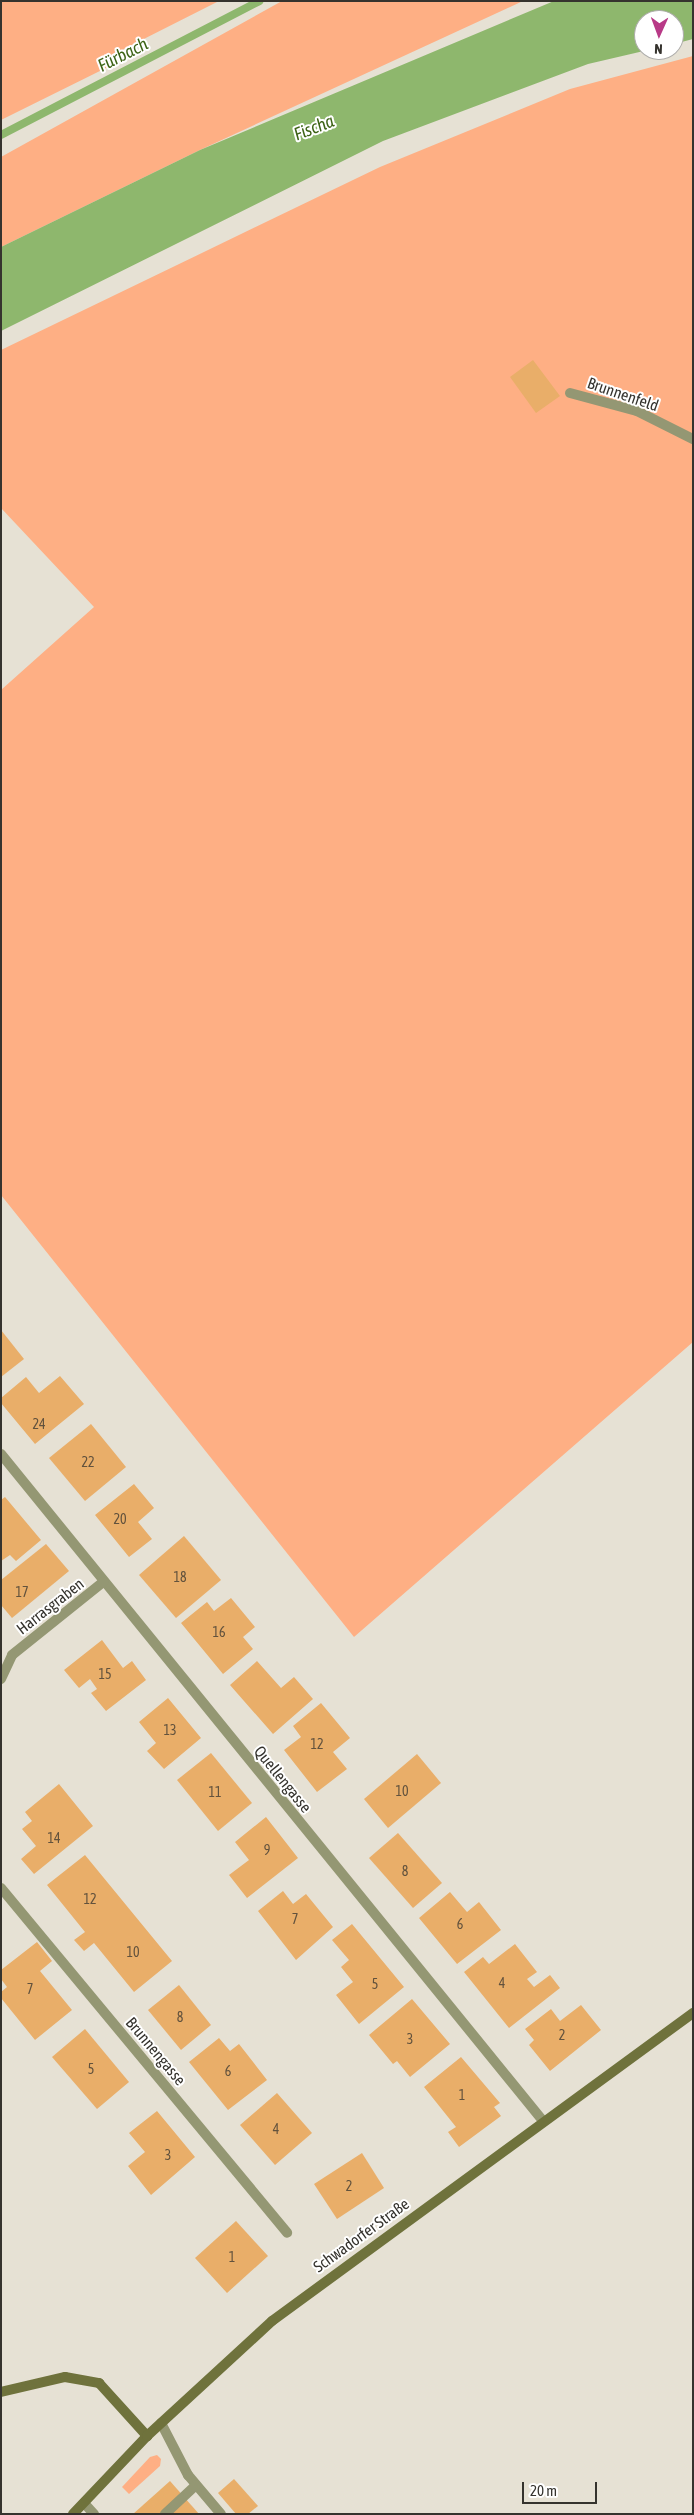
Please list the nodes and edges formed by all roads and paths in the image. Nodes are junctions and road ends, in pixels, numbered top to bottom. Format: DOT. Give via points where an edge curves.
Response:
graph roads {
  1 [pos="570,393"];
  2 [pos="693,439"];
  3 [pos="1,1454"];
  4 [pos="103,1582"];
  5 [pos="1,1679"];
  6 [pos="1,1888"];
  7 [pos="693,2012"];
  8 [pos="543,2121"];
  9 [pos="287,2233"];
  10 [pos="1,2392"];
  11 [pos="161,2423"];
  12 [pos="147,2436"];
  13 [pos="196,2485"];
  14 [pos="84,2503"];
  15 [pos="73,2514"];
  16 [pos="94,2514"];
  17 [pos="165,2514"];
  18 [pos="221,2514"];
  1 -- 2 [label="street, Brunnenfeld" via="637,411"];
  3 -- 4 [label="street, Quellengasse"];
  4 -- 5 [label="street, Harrasgraben" via="12,1655"];
  4 -- 8 [label="street, Quellengasse"];
  6 -- 9 [label="street, Brunnengasse"];
  7 -- 8 [label="main road, Schwadorfer Straße"];
  8 -- 11 [label="main road, Schwadorfer Straße" via="320,2283"];
  10 -- 12 [label="main road" via="65,2377 99,2383"];
  11 -- 12 [label="main road, Schwadorfer Straße"];
  11 -- 13 [label="street"];
  12 -- 14 [label="main road, Schwadorfer Straße"];
  13 -- 17 [label="street"];
  13 -- 18 [label="street"];
  14 -- 15 [label="main road, Schwadorfer Straße"];
  14 -- 16 [label="street"];
}
